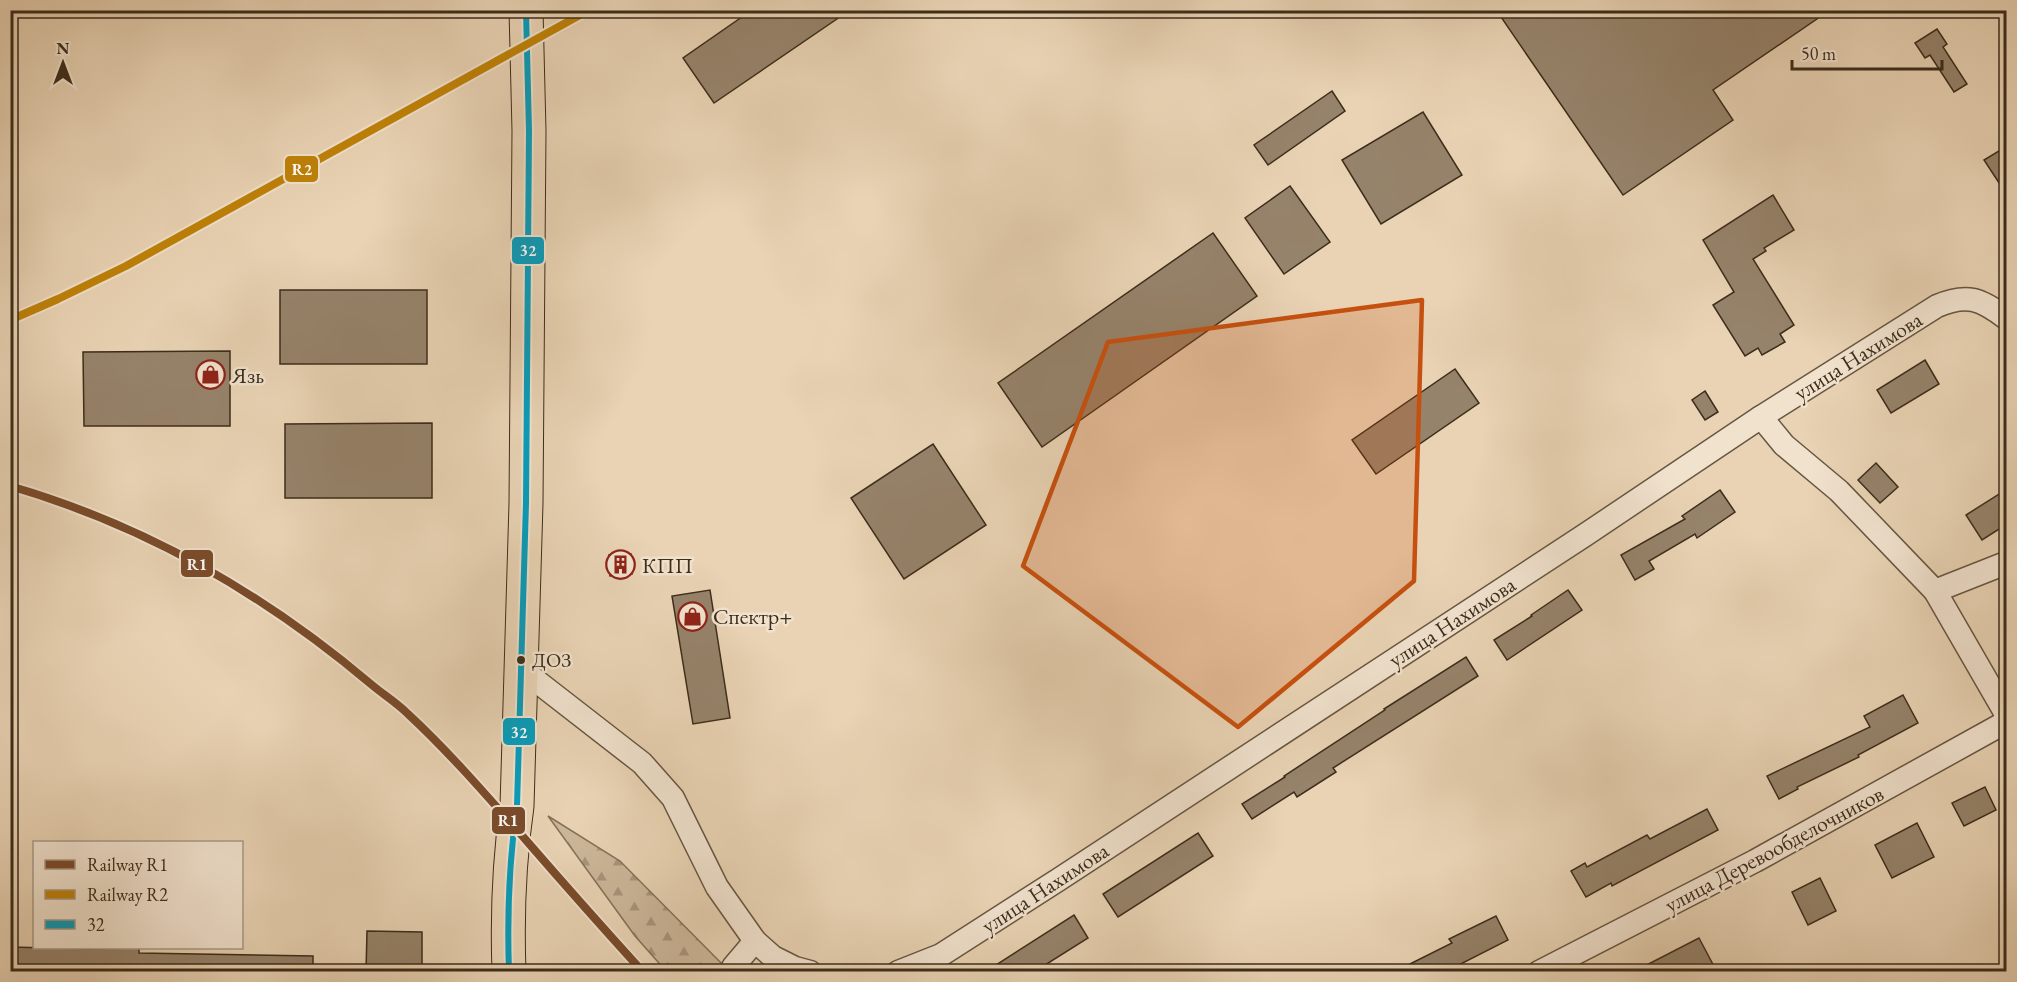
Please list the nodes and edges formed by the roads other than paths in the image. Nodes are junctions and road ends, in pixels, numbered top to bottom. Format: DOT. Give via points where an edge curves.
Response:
graph roads {
  1 [pos="526,10"];
  2 [pos="2007,318"];
  3 [pos="1761,417"];
  4 [pos="2007,563"];
  5 [pos="1935,591"];
  6 [pos="521,669"];
  7 [pos="2007,714"];
  8 [pos="2007,722"];
  9 [pos="755,941"];
  10 [pos="509,972"];
  11 [pos="737,972"];
  12 [pos="810,972"];
  13 [pos="898,972"];
  14 [pos="1539,972"];
  1 -- 6 [label="main road" via="529,131"];
  2 -- 3 [label="street, улица Нахимова" via="1980,300 1951,300"];
  3 -- 5 [label="street" via="1784,446 1839,491"];
  3 -- 13 [label="street, улица Нахимова" via="941,955"];
  4 -- 5 [label="street"];
  5 -- 7 [label="street"];
  6 -- 9 [label="street" via="642,763 673,798 717,887"];
  6 -- 10 [label="main road" via="517,806 507,922"];
  8 -- 14 [label="street, улица Деревообделочников" via="1755,861"];
  9 -- 11 [label="street" via="733,967"];
  9 -- 12 [label="street" via="773,957"];
}
